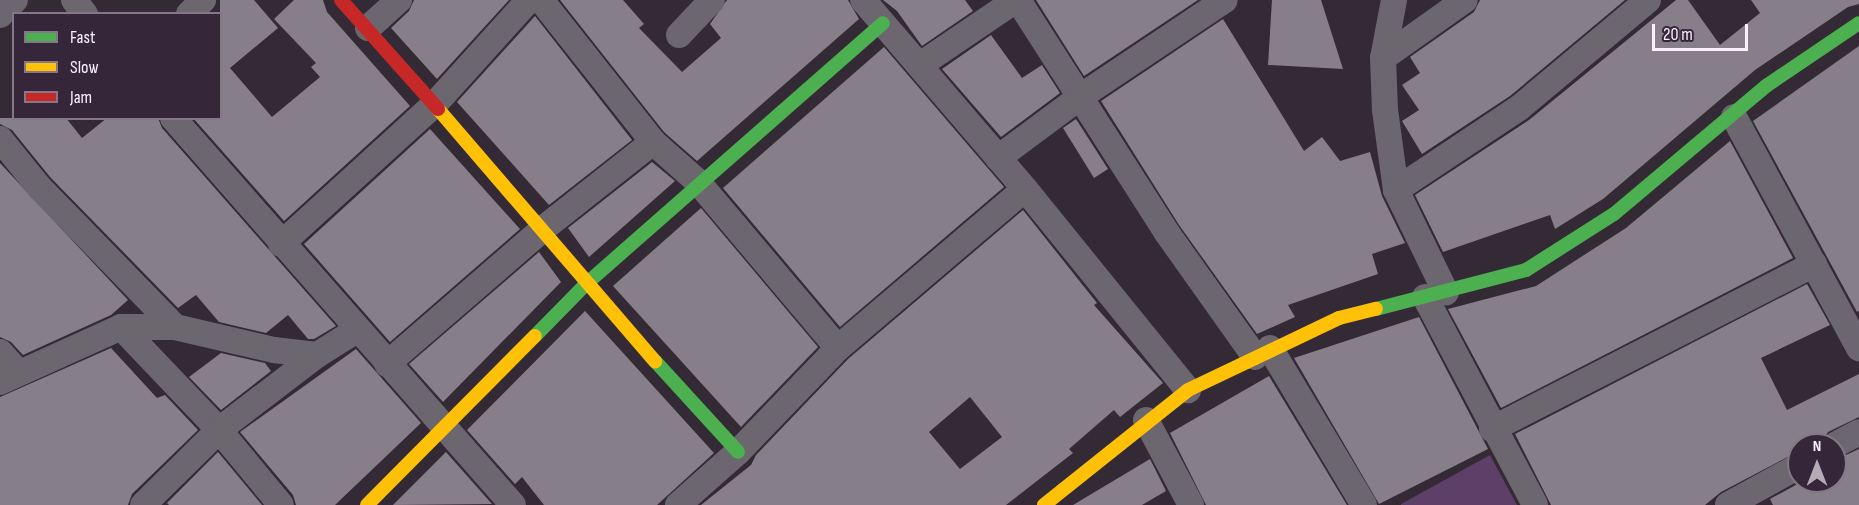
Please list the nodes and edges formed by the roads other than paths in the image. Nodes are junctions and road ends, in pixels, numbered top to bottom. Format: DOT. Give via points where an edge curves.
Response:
graph roads {
  1 [pos="15,0"];
  2 [pos="74,0"];
  3 [pos="203,0"];
  4 [pos="341,0"];
  5 [pos="399,0"];
  6 [pos="530,0"];
  7 [pos="542,0"];
  8 [pos="712,0"];
  9 [pos="863,0"];
  10 [pos="1017,0"];
  11 [pos="1225,0"];
  12 [pos="1394,0"];
  13 [pos="1465,0"];
  14 [pos="1648,0"];
  15 [pos="83,12"];
  16 [pos="191,12"];
  17 [pos="0,15"];
  18 [pos="883,23"];
  19 [pos="1859,23"];
  20 [pos="368,28"];
  21 [pos="678,35"];
  22 [pos="1383,58"];
  23 [pos="920,65"];
  24 [pos="1080,97"];
  25 [pos="434,105"];
  26 [pos="1734,117"];
  27 [pos="175,120"];
  28 [pos="0,139"];
  29 [pos="653,142"];
  30 [pos="998,158"];
  31 [pos="698,182"];
  32 [pos="1025,189"];
  33 [pos="1396,190"];
  34 [pos="544,228"];
  35 [pos="281,244"];
  36 [pos="1814,264"];
  37 [pos="586,284"];
  38 [pos="1436,295"];
  39 [pos="121,327"];
  40 [pos="175,327"];
  41 [pos="357,330"];
  42 [pos="838,348"];
  43 [pos="1859,348"];
  44 [pos="0,352"];
  45 [pos="1263,353"];
  46 [pos="317,355"];
  47 [pos="387,364"];
  48 [pos="9,378"];
  49 [pos="1188,390"];
  50 [pos="1146,420"];
  51 [pos="446,427"];
  52 [pos="1492,429"];
  53 [pos="219,430"];
  54 [pos="738,452"];
  55 [pos="1787,476"];
  56 [pos="1763,497"];
  57 [pos="143,505"];
  58 [pos="281,505"];
  59 [pos="367,505"];
  60 [pos="513,505"];
  61 [pos="678,505"];
  62 [pos="1044,505"];
  63 [pos="1191,505"];
  64 [pos="1364,505"];
  65 [pos="1535,505"];
  66 [pos="1728,505"];
  1 -- 17 [label="street"];
  2 -- 15 [label="street"];
  3 -- 16 [label="street"];
  4 -- 20 [label="street"];
  5 -- 20 [label="street"];
  6 -- 25 [label="street"];
  7 -- 29 [label="street"];
  8 -- 21 [label="street"];
  9 -- 18 [label="street"];
  10 -- 23 [label="street"];
  10 -- 24 [label="street"];
  11 -- 24 [label="street"];
  12 -- 22 [label="street"];
  13 -- 22 [label="street"];
  14 -- 33 [label="street" via="1519,108"];
  18 -- 23 [label="street"];
  18 -- 31 [label="street"];
  19 -- 26 [label="street" via="1766,86"];
  20 -- 25 [label="street"];
  22 -- 33 [label="street" via="1385,110"];
  23 -- 30 [label="street"];
  24 -- 30 [label="street"];
  24 -- 45 [label="street" via="1167,233"];
  25 -- 34 [label="street"];
  25 -- 35 [label="street"];
  26 -- 36 [label="street"];
  26 -- 38 [label="street" via="1614,214 1526,270"];
  27 -- 35 [label="street"];
  28 -- 40 [label="street" via="39,187"];
  29 -- 31 [label="street"];
  29 -- 34 [label="street"];
  30 -- 32 [label="street"];
  31 -- 37 [label="street"];
  31 -- 42 [label="street"];
  32 -- 42 [label="street"];
  32 -- 49 [label="street"];
  33 -- 38 [label="street"];
  34 -- 37 [label="street"];
  34 -- 47 [label="street"];
  35 -- 41 [label="street"];
  36 -- 43 [label="street"];
  36 -- 52 [label="street"];
  37 -- 51 [label="street"];
  37 -- 54 [label="street"];
  38 -- 45 [label="street" via="1339,318"];
  38 -- 52 [label="street"];
  39 -- 40 [label="street"];
  39 -- 48 [label="street"];
  39 -- 53 [label="street"];
  40 -- 46 [label="street" via="274,350"];
  41 -- 46 [label="street"];
  41 -- 47 [label="street"];
  42 -- 54 [label="street"];
  44 -- 48 [label="street"];
  45 -- 49 [label="street"];
  45 -- 64 [label="street"];
  46 -- 53 [label="street"];
  47 -- 51 [label="street"];
  49 -- 50 [label="street"];
  50 -- 62 [label="street"];
  50 -- 63 [label="street"];
  51 -- 59 [label="street"];
  51 -- 60 [label="street"];
  52 -- 65 [label="street"];
  53 -- 57 [label="street"];
  53 -- 58 [label="street"];
  54 -- 61 [label="street"];
  55 -- 56 [label="street"];
  56 -- 66 [label="street"];
}
